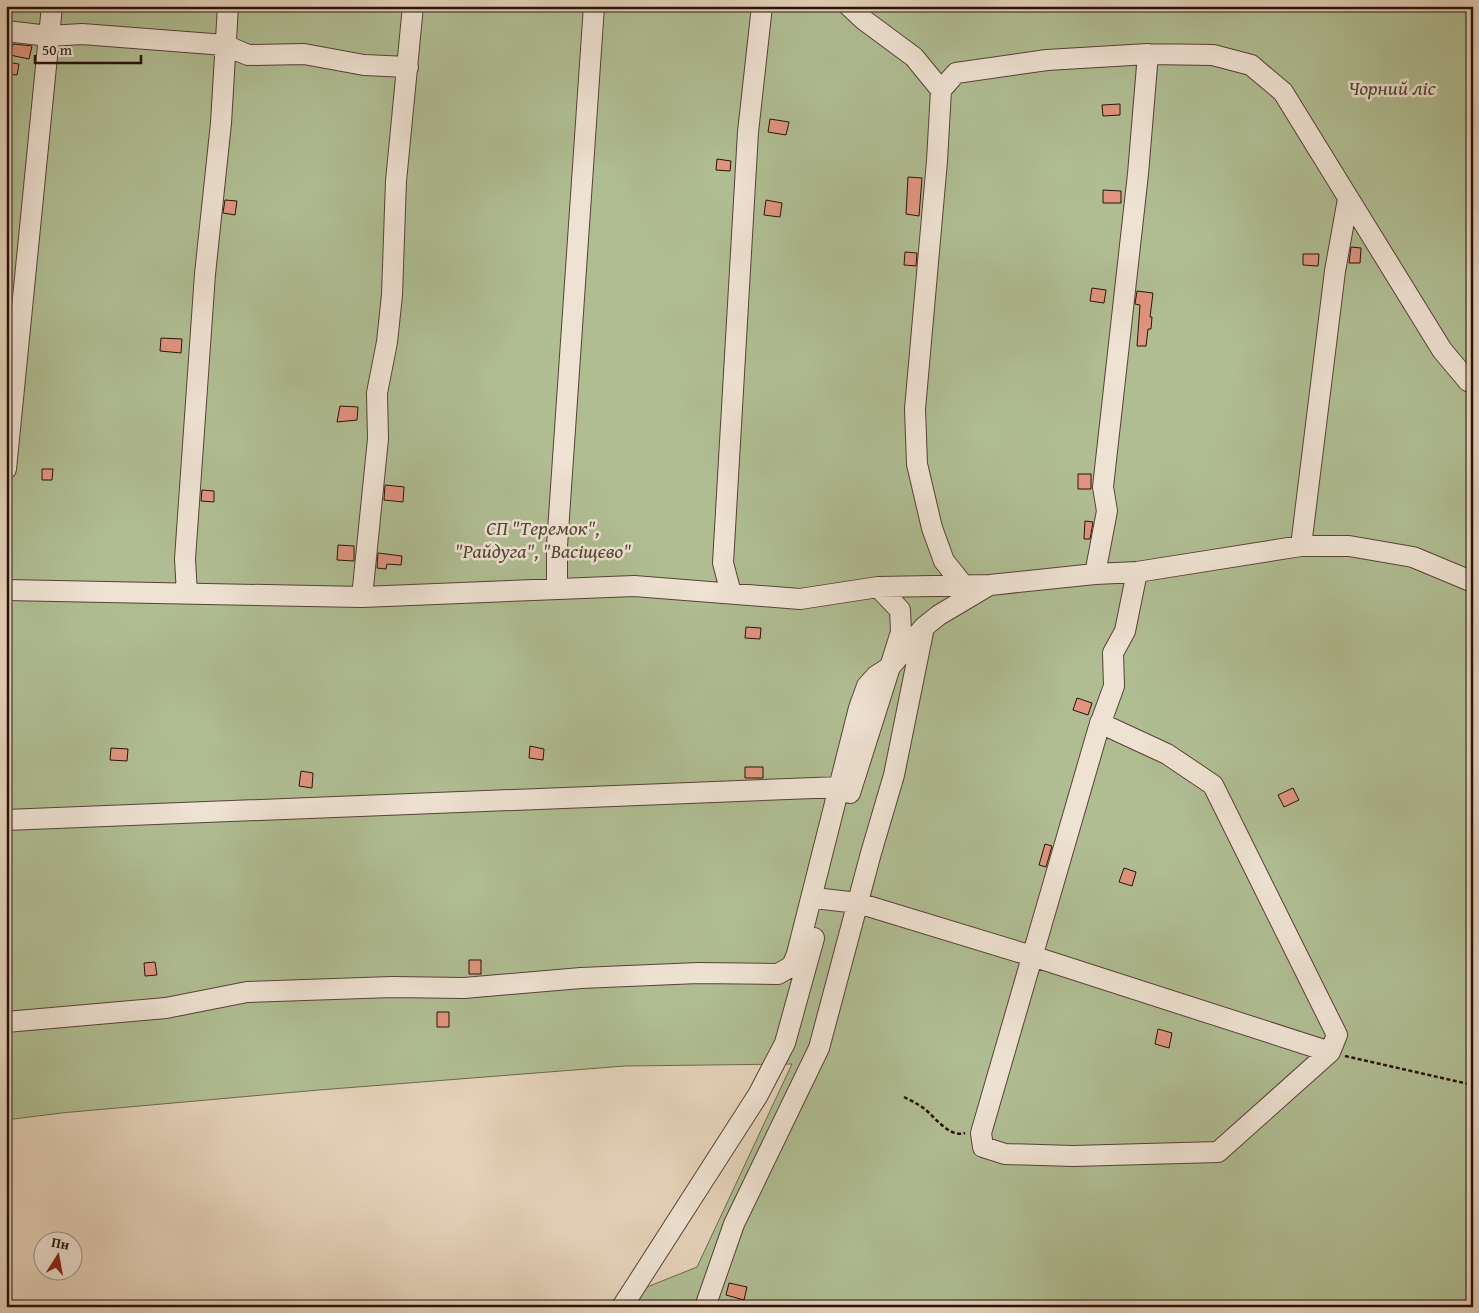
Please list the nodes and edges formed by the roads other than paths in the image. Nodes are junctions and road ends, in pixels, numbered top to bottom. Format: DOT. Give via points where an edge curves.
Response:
graph roads {
  1 [pos="52,6"];
  2 [pos="228,6"];
  3 [pos="413,6"];
  4 [pos="594,6"];
  5 [pos="762,6"];
  6 [pos="849,6"];
  7 [pos="6,31"];
  8 [pos="49,36"];
  9 [pos="225,45"];
  10 [pos="1148,54"];
  11 [pos="408,66"];
  12 [pos="941,90"];
  13 [pos="1348,199"];
  14 [pos="1473,383"];
  15 [pos="6,469"];
  16 [pos="1302,546"];
  17 [pos="1137,572"];
  18 [pos="1095,574"];
  19 [pos="1473,582"];
  20 [pos="990,585"];
  21 [pos="964,586"];
  22 [pos="878,587"];
  23 [pos="557,589"];
  24 [pos="6,590"];
  25 [pos="731,593"];
  26 [pos="187,594"];
  27 [pos="362,597"];
  28 [pos="924,627"];
  29 [pos="890,668"];
  30 [pos="1100,723"];
  31 [pos="840,787"];
  32 [pos="6,820"];
  33 [pos="823,899"];
  34 [pos="858,904"];
  35 [pos="1032,956"];
  36 [pos="6,1022"];
  37 [pos="1330,1052"];
  38 [pos="622,1307"];
  39 [pos="705,1307"];
  1 -- 8 [label="street"];
  2 -- 9 [label="street"];
  3 -- 11 [label="street"];
  4 -- 23 [label="street" via="557,546"];
  5 -- 25 [label="street" via="748,132 723,563"];
  6 -- 12 [label="street" via="914,57"];
  7 -- 8 [label="street"];
  8 -- 9 [label="street" via="82,34"];
  8 -- 15 [label="street"];
  9 -- 11 [label="street" via="248,55 304,54 364,65"];
  9 -- 26 [label="street" via="184,559"];
  10 -- 12 [label="street" via="1047,60 956,73"];
  10 -- 13 [label="street" via="1213,55 1251,65 1283,92"];
  10 -- 18 [label="street" via="1103,487 1106,511"];
  11 -- 27 [label="street" via="396,181 392,295 378,393 378,439"];
  12 -- 21 [label="street" via="915,410 917,464 932,528 944,561"];
  13 -- 14 [label="street" via="1442,350"];
  13 -- 16 [label="street" via="1335,271"];
  16 -- 17 [label="street"];
  16 -- 19 [label="street" via="1349,546 1413,557"];
  17 -- 18 [label="street"];
  17 -- 30 [label="street" via="1125,631 1113,653 1114,686"];
  18 -- 20 [label="street"];
  20 -- 21 [label="street"];
  20 -- 28 [label="street"];
  21 -- 22 [label="street"];
  22 -- 25 [label="street" via="800,599"];
  22 -- 29 [label="street" via="900,610 902,632"];
  23 -- 25 [label="street" via="634,586"];
  23 -- 27 [label="street"];
  24 -- 26 [label="street"];
  26 -- 27 [label="street"];
  28 -- 29 [label="street"];
  28 -- 34 [label="street" via="894,775"];
  29 -- 31 [label="street" via="867,686 858,708"];
  29 -- 33 [label="street" via="852,789"];
  30 -- 35 [label="street"];
  30 -- 37 [label="street" via="1167,754 1213,785 1337,1035"];
  31 -- 32 [label="street"];
  31 -- 36 [label="street" via="797,954 792,966 778,974 698,973 464,988 247,992 166,1008"];
  33 -- 34 [label="street"];
  33 -- 38 [label="street" via="806,974 785,1043 758,1095"];
  34 -- 35 [label="street"];
  34 -- 39 [label="street" via="819,1048 734,1224"];
  35 -- 37 [label="street"];
  35 -- 37 [label="street" via="981,1133 983,1147 1005,1154 1073,1156 1218,1152"];
}
